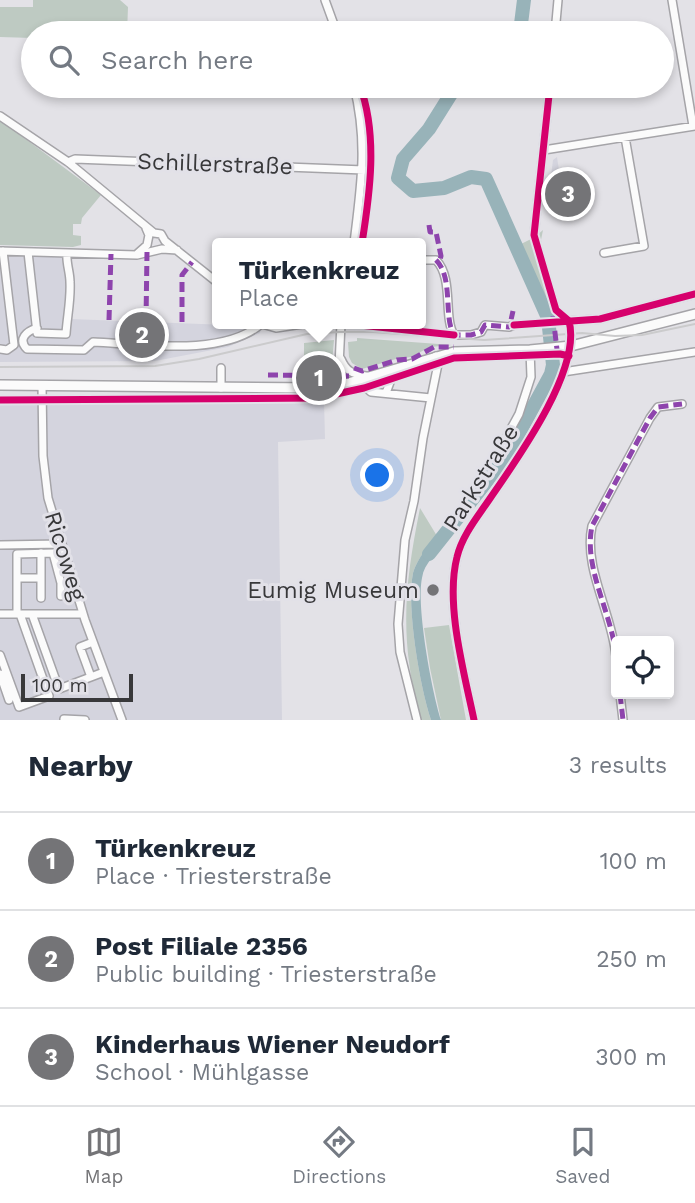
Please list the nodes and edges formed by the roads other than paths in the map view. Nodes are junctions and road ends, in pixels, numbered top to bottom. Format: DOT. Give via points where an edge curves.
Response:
graph roads {
  1 [pos="558,0"];
  2 [pos="672,0"];
  3 [pos="329,1"];
  4 [pos="334,21"];
  5 [pos="556,21"];
  6 [pos="354,98"];
  7 [pos="549,98"];
  8 [pos="0,116"];
  9 [pos="694,126"];
  10 [pos="625,137"];
  11 [pos="544,150"];
  12 [pos="68,162"];
  13 [pos="363,170"];
  14 [pos="151,234"];
  15 [pos="534,235"];
  16 [pos="355,238"];
  17 [pos="164,245"];
  18 [pos="149,248"];
  19 [pos="2,251"];
  20 [pos="28,252"];
  21 [pos="66,253"];
  22 [pos="604,253"];
  23 [pos="426,260"];
  24 [pos="212,273"];
  25 [pos="208,274"];
  26 [pos="212,278"];
  27 [pos="695,294"];
  28 [pos="695,314"];
  29 [pos="514,325"];
  30 [pos="254,329"];
  31 [pos="341,329"];
  32 [pos="37,333"];
  33 [pos="572,346"];
  34 [pos="0,349"];
  35 [pos="530,350"];
  36 [pos="695,352"];
  37 [pos="339,355"];
  38 [pos="436,356"];
  39 [pos="221,368"];
  40 [pos="395,369"];
  41 [pos="563,372"];
  42 [pos="369,377"];
  43 [pos="356,380"];
  44 [pos="0,385"];
  45 [pos="42,385"];
  46 [pos="338,386"];
  47 [pos="221,388"];
  48 [pos="386,393"];
  49 [pos="431,398"];
  50 [pos="682,404"];
  51 [pos="502,445"];
  52 [pos="62,544"];
  53 [pos="0,545"];
  54 [pos="41,554"];
  55 [pos="17,578"];
  56 [pos="41,578"];
  57 [pos="61,596"];
  58 [pos="41,598"];
  59 [pos="0,614"];
  60 [pos="18,614"];
  61 [pos="32,614"];
  62 [pos="83,614"];
  63 [pos="612,636"];
  64 [pos="93,642"];
  65 [pos="0,655"];
  66 [pos="104,672"];
  67 [pos="0,674"];
  68 [pos="91,677"];
  69 [pos="9,699"];
  70 [pos="621,699"];
  71 [pos="64,719"];
  72 [pos="85,720"];
  73 [pos="122,720"];
  74 [pos="417,720"];
  75 [pos="474,720"];
  76 [pos="623,720"];
  1 -- 5 [label="street"];
  2 -- 9 [label="street"];
  3 -- 4 [label="street"];
  6 -- 13 [label="street" via="363,143"];
  7 -- 11 [label="street"];
  8 -- 12 [label="street"];
  9 -- 10 [label="street"];
  10 -- 11 [label="street"];
  10 -- 22 [label="street" via="645,246"];
  11 -- 15 [label="street"];
  12 -- 13 [label="street, Schillerstraße"];
  12 -- 14 [label="street"];
  13 -- 16 [label="street"];
  14 -- 17 [label="street" via="161,234"];
  14 -- 18 [label="street"];
  17 -- 18 [label="street"];
  17 -- 25 [label="street" via="178,250"];
  18 -- 21 [label="street" via="137,255"];
  19 -- 20 [label="street"];
  19 -- 34 [label="street" via="14,345"];
  20 -- 21 [label="street"];
  20 -- 32 [label="street"];
  21 -- 32 [label="street" via="70,316 66,334"];
  23 -- 29 [label="street" via="436,260 442,267 454,335 481,332 485,325"];
  24 -- 25 [label="street"];
  25 -- 26 [label="street"];
  27 -- 33 [label="street" via="600,319 569,321"];
  28 -- 33 [label="main road"];
  30 -- 32 [label="street" via="205,346 93,342 84,350 27,349 23,337 27,331"];
  31 -- 37 [label="street"];
  33 -- 35 [label="main road"];
  33 -- 41 [label="street, Parkstraße"];
  35 -- 38 [label="main road"];
  35 -- 51 [label="street, Parkstraße" via="531,377"];
  36 -- 41 [label="street"];
  37 -- 42 [label="street" via="346,370"];
  37 -- 46 [label="street"];
  38 -- 40 [label="main road"];
  38 -- 49 [label="street"];
  39 -- 47 [label="street"];
  40 -- 42 [label="main road"];
  40 -- 48 [label="street"];
  41 -- 75 [label="street, Parkstraße" via="523,451 465,536 456,557 455,618"];
  42 -- 43 [label="main road"];
  43 -- 46 [label="main road"];
  43 -- 48 [label="street" via="371,392"];
  44 -- 45 [label="main road"];
  45 -- 47 [label="main road"];
  45 -- 52 [label="street, Ricoweg" via="45,480"];
  46 -- 47 [label="main road"];
  48 -- 49 [label="street"];
  49 -- 74 [label="street" via="405,540 398,624"];
  50 -- 63 [label="street" via="658,407 592,526 590,557"];
  52 -- 53 [label="street"];
  52 -- 62 [label="street, Ricoweg"];
  54 -- 55 [label="street" via="17,554"];
  54 -- 56 [label="street"];
  54 -- 57 [label="street" via="53,553"];
  55 -- 56 [label="street"];
  55 -- 60 [label="street"];
  56 -- 58 [label="street"];
  59 -- 60 [label="street"];
  60 -- 61 [label="street"];
  60 -- 65 [label="street" via="49,696 19,707"];
  61 -- 62 [label="street"];
  61 -- 68 [label="street" via="59,689"];
  62 -- 64 [label="street, Ricoweg"];
  64 -- 66 [label="street, Ricoweg"];
  64 -- 68 [label="street" via="80,647"];
  66 -- 68 [label="street"];
  66 -- 73 [label="street, Ricoweg"];
  67 -- 69 [label="street"];
  70 -- 76 [label="street"];
  71 -- 72 [label="street"];
}
